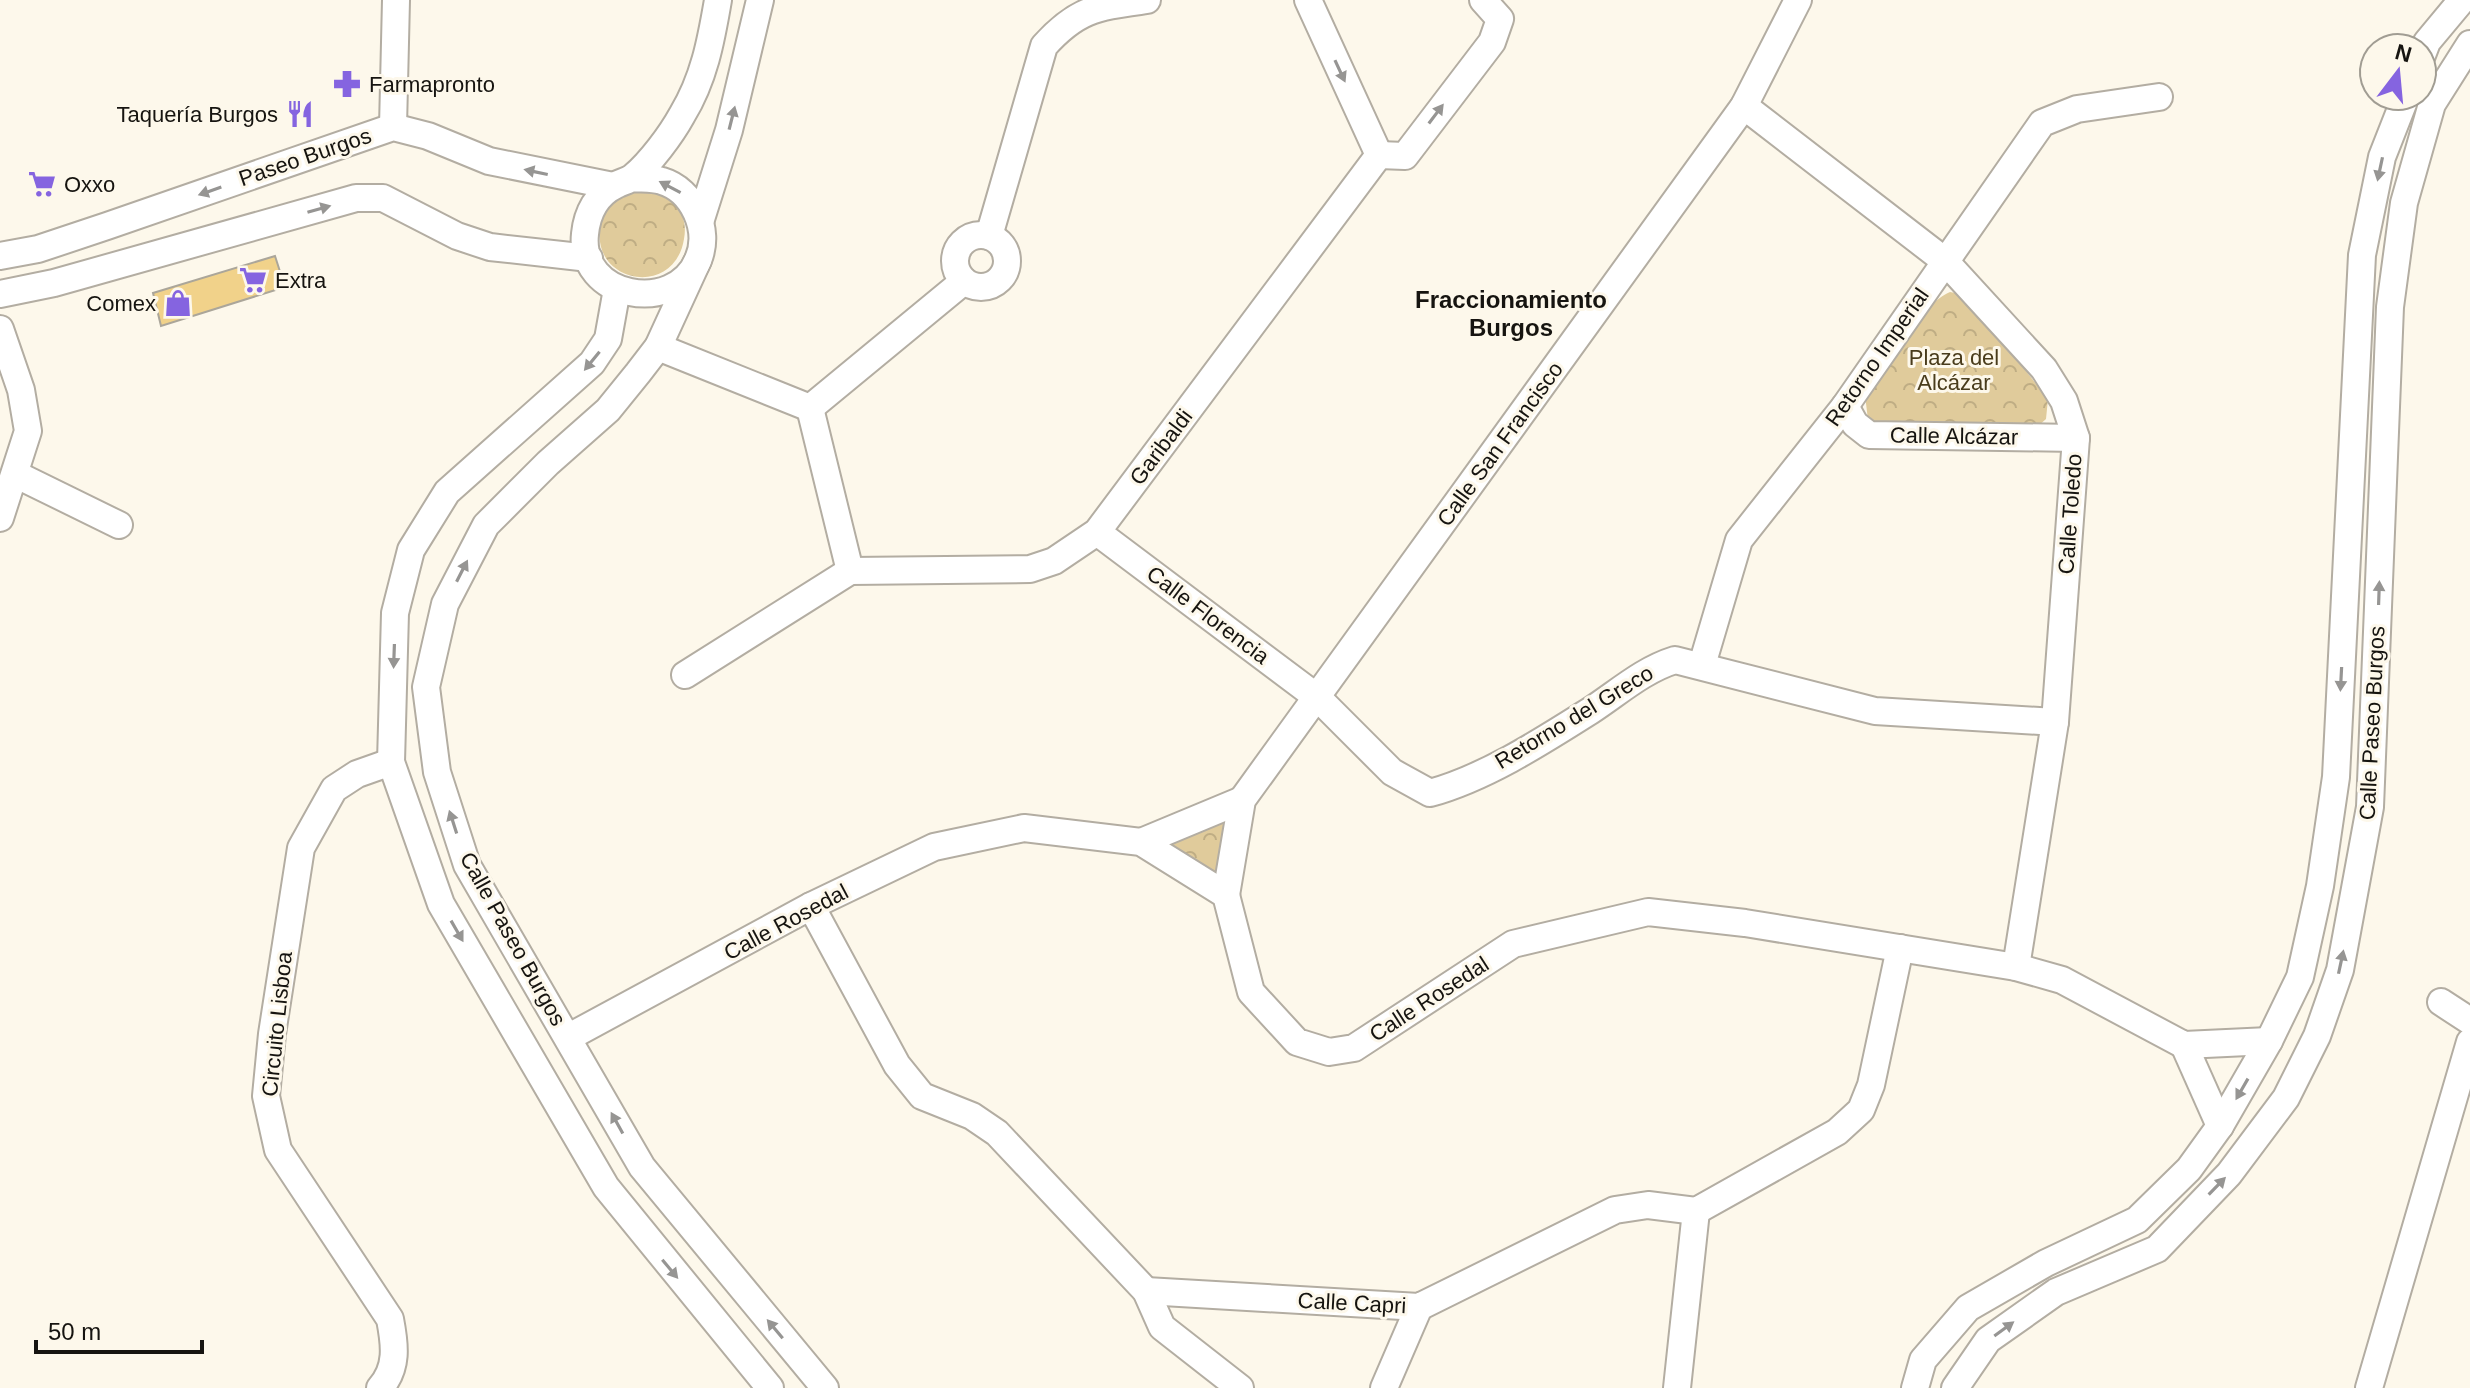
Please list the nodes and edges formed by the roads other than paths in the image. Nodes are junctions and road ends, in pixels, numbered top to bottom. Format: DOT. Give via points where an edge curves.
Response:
graph roads {
  1 [pos="396,0"];
  2 [pos="718,0"];
  3 [pos="760,0"];
  4 [pos="1147,0"];
  5 [pos="1308,0"];
  6 [pos="1483,0"];
  7 [pos="1798,0"];
  8 [pos="2463,6"];
  9 [pos="2437,32"];
  10 [pos="2470,44"];
  11 [pos="2159,97"];
  12 [pos="1744,106"];
  13 [pos="2400,112"];
  14 [pos="393,127"];
  15 [pos="1379,155"];
  16 [pos="622,182"];
  17 [pos="701,219"];
  18 [pos="107,226"];
  19 [pos="989,236"];
  20 [pos="38,249"];
  21 [pos="0,256"];
  22 [pos="589,258"];
  23 [pos="698,260"];
  24 [pos="1945,261"];
  25 [pos="119,265"];
  26 [pos="964,281"];
  27 [pos="54,283"];
  28 [pos="617,289"];
  29 [pos="0,294"];
  30 [pos="0,329"];
  31 [pos="658,347"];
  32 [pos="1845,406"];
  33 [pos="810,408"];
  34 [pos="2076,438"];
  35 [pos="2353,440"];
  36 [pos="2385,445"];
  37 [pos="15,474"];
  38 [pos="2350,496"];
  39 [pos="2382,501"];
  40 [pos="0,518"];
  41 [pos="119,525"];
  42 [pos="1097,532"];
  43 [pos="850,571"];
  44 [pos="1702,665"];
  45 [pos="685,675"];
  46 [pos="1318,698"];
  47 [pos="2055,722"];
  48 [pos="391,762"];
  49 [pos="1242,800"];
  50 [pos="1141,842"];
  51 [pos="1226,895"];
  52 [pos="811,906"];
  53 [pos="1900,948"];
  54 [pos="2016,967"];
  55 [pos="2441,1002"];
  56 [pos="2470,1021"];
  57 [pos="569,1037"];
  58 [pos="2269,1041"];
  59 [pos="2470,1042"];
  60 [pos="2184,1045"];
  61 [pos="2220,1126"];
  62 [pos="642,1167"];
  63 [pos="606,1187"];
  64 [pos="670,1204"];
  65 [pos="1696,1211"];
  66 [pos="2137,1220"];
  67 [pos="638,1230"];
  68 [pos="2157,1249"];
  69 [pos="1146,1291"];
  70 [pos="1419,1307"];
  71 [pos="380,1388"];
  72 [pos="770,1388"];
  73 [pos="825,1388"];
  74 [pos="1240,1388"];
  75 [pos="1384,1388"];
  76 [pos="1677,1388"];
  77 [pos="1915,1388"];
  78 [pos="1955,1388"];
  79 [pos="2369,1388"];
  1 -- 14 [label="street"];
  2 -- 16 [label="street" via="706,67 682,117"];
  17 -- 3 [label="street, one-way"];
  4 -- 19 [label="street" via="1092,7 1065,23 1044,46"];
  5 -- 15 [label="street, one-way"];
  15 -- 6 [label="street, one-way" via="1405,156 1492,42 1500,19"];
  7 -- 12 [label="street, Calle San Francisco"];
  8 -- 9 [label="street"];
  10 -- 36 [label="street, Calle Paseo Burgos" via="2432,104 2404,203 2390,307"];
  11 -- 24 [label="street, Retorno Imperial" via="2077,109 2042,123"];
  12 -- 24 [label="street, Calle Toledo"];
  12 -- 46 [label="street, Calle San Francisco"];
  13 -- 35 [label="street, Calle Paseo Burgos, one-way" via="2382,157 2362,255"];
  16 -- 14 [label="street, Paseo Burgos, one-way" via="489,161"];
  14 -- 18 [label="street, Paseo Burgos, one-way"];
  15 -- 42 [label="street, Garibaldi"];
  17 -- 16 [label="street, one-way" via="686,195 663,181"];
  16 -- 22 [label="street" via="597,200 587,218"];
  17 -- 23 [label="street"];
  18 -- 20 [label="street, Paseo Burgos"];
  18 -- 25 [label="street"];
  19 -- 26 [label="street" via="971,237 958,248 955,266"];
  19 -- 26 [label="street" via="1003,247 1003,274 981,287"];
  20 -- 21 [label="street, Paseo Burgos"];
  20 -- 27 [label="street"];
  25 -- 22 [label="street, one-way" via="356,198 383,198 490,247"];
  22 -- 28 [label="street"];
  23 -- 28 [label="street" via="685,279 664,292 640,296"];
  23 -- 31 [label="street, Calle Paseo Burgos"];
  24 -- 32 [label="street, Retorno Imperial"];
  24 -- 34 [label="street, Calle Toledo" via="2044,369 2064,401"];
  25 -- 27 [label="street"];
  26 -- 33 [label="street"];
  27 -- 29 [label="street"];
  28 -- 48 [label="street, Calle Paseo Burgos, one-way" via="608,339 592,363 447,492 411,550 395,613"];
  30 -- 37 [label="street" via="21,390 28,431"];
  31 -- 33 [label="street"];
  57 -- 31 [label="street, Calle Paseo Burgos, one-way" via="467,865 437,772 426,687 445,604 486,525 608,410"];
  32 -- 34 [label="street, Calle Alcázar" via="1869,435"];
  32 -- 44 [label="street, Retorno Imperial" via="1739,540"];
  33 -- 43 [label="street"];
  34 -- 47 [label="street, Calle Toledo"];
  35 -- 36 [label="street" via="2363,448"];
  35 -- 38 [label="street, Calle Paseo Burgos"];
  36 -- 39 [label="street, Calle Paseo Burgos"];
  37 -- 40 [label="street"];
  37 -- 41 [label="street"];
  38 -- 39 [label="street" via="2374,492"];
  38 -- 58 [label="street, Calle Paseo Burgos, one-way" via="2336,777 2320,886 2300,977"];
  68 -- 39 [label="street, Calle Paseo Burgos, one-way" via="2229,1174 2286,1098 2317,1036 2340,970 2370,807"];
  42 -- 43 [label="street, Garibaldi" via="1054,561 1030,569"];
  42 -- 46 [label="street, Calle Florencia"];
  43 -- 45 [label="street"];
  44 -- 46 [label="street, Retorno del Greco" via="1675,660 1653,667 1590,711 1460,785 1430,793 1392,772"];
  44 -- 47 [label="street, Retorno del Greco" via="1875,711"];
  46 -- 49 [label="street, Calle San Francisco"];
  47 -- 54 [label="street, Calle Toledo"];
  48 -- 63 [label="street, Calle Paseo Burgos, one-way" via="441,904"];
  48 -- 71 [label="street, Circuito Lisboa" via="334,789 301,848 266,1096 278,1150 390,1319 396,1350"];
  49 -- 50 [label="street"];
  49 -- 51 [label="street, Calle San Francisco"];
  50 -- 51 [label="street, Calle Rosedal"];
  50 -- 52 [label="street, Calle Rosedal" via="1024,828 934,847"];
  51 -- 53 [label="street, Calle Rosedal" via="1251,992 1297,1042 1329,1052 1354,1048 1513,944 1648,912"];
  52 -- 57 [label="street, Calle Rosedal"];
  52 -- 69 [label="street" via="897,1065 922,1096 972,1116 997,1133"];
  53 -- 54 [label="street, Calle Rosedal"];
  53 -- 65 [label="street" via="1861,1110 1837,1132"];
  54 -- 60 [label="street, Calle Rosedal" via="2062,980"];
  55 -- 56 [label="street"];
  62 -- 57 [label="street, Calle Paseo Burgos, one-way"];
  58 -- 60 [label="street"];
  58 -- 61 [label="street, Calle Paseo Burgos, one-way"];
  59 -- 79 [label="street"];
  60 -- 61 [label="street"];
  61 -- 66 [label="street, Calle Paseo Burgos" via="2189,1169"];
  62 -- 63 [label="street" via="628,1185"];
  62 -- 64 [label="street, Calle Paseo Burgos"];
  63 -- 67 [label="street, Calle Paseo Burgos"];
  64 -- 67 [label="street" via="648,1207"];
  73 -- 64 [label="street, Calle Paseo Burgos, one-way"];
  65 -- 70 [label="street, Calle Capri" via="1648,1205 1615,1210"];
  65 -- 76 [label="street"];
  66 -- 68 [label="street"];
  66 -- 77 [label="street, Calle Paseo Burgos" via="1968,1308 1923,1360"];
  67 -- 72 [label="street, Calle Paseo Burgos, one-way"];
  78 -- 68 [label="street, Calle Paseo Burgos, one-way" via="1988,1340 2056,1292"];
  69 -- 70 [label="street, Calle Capri"];
  69 -- 74 [label="street" via="1162,1327"];
  70 -- 75 [label="street"];
}
